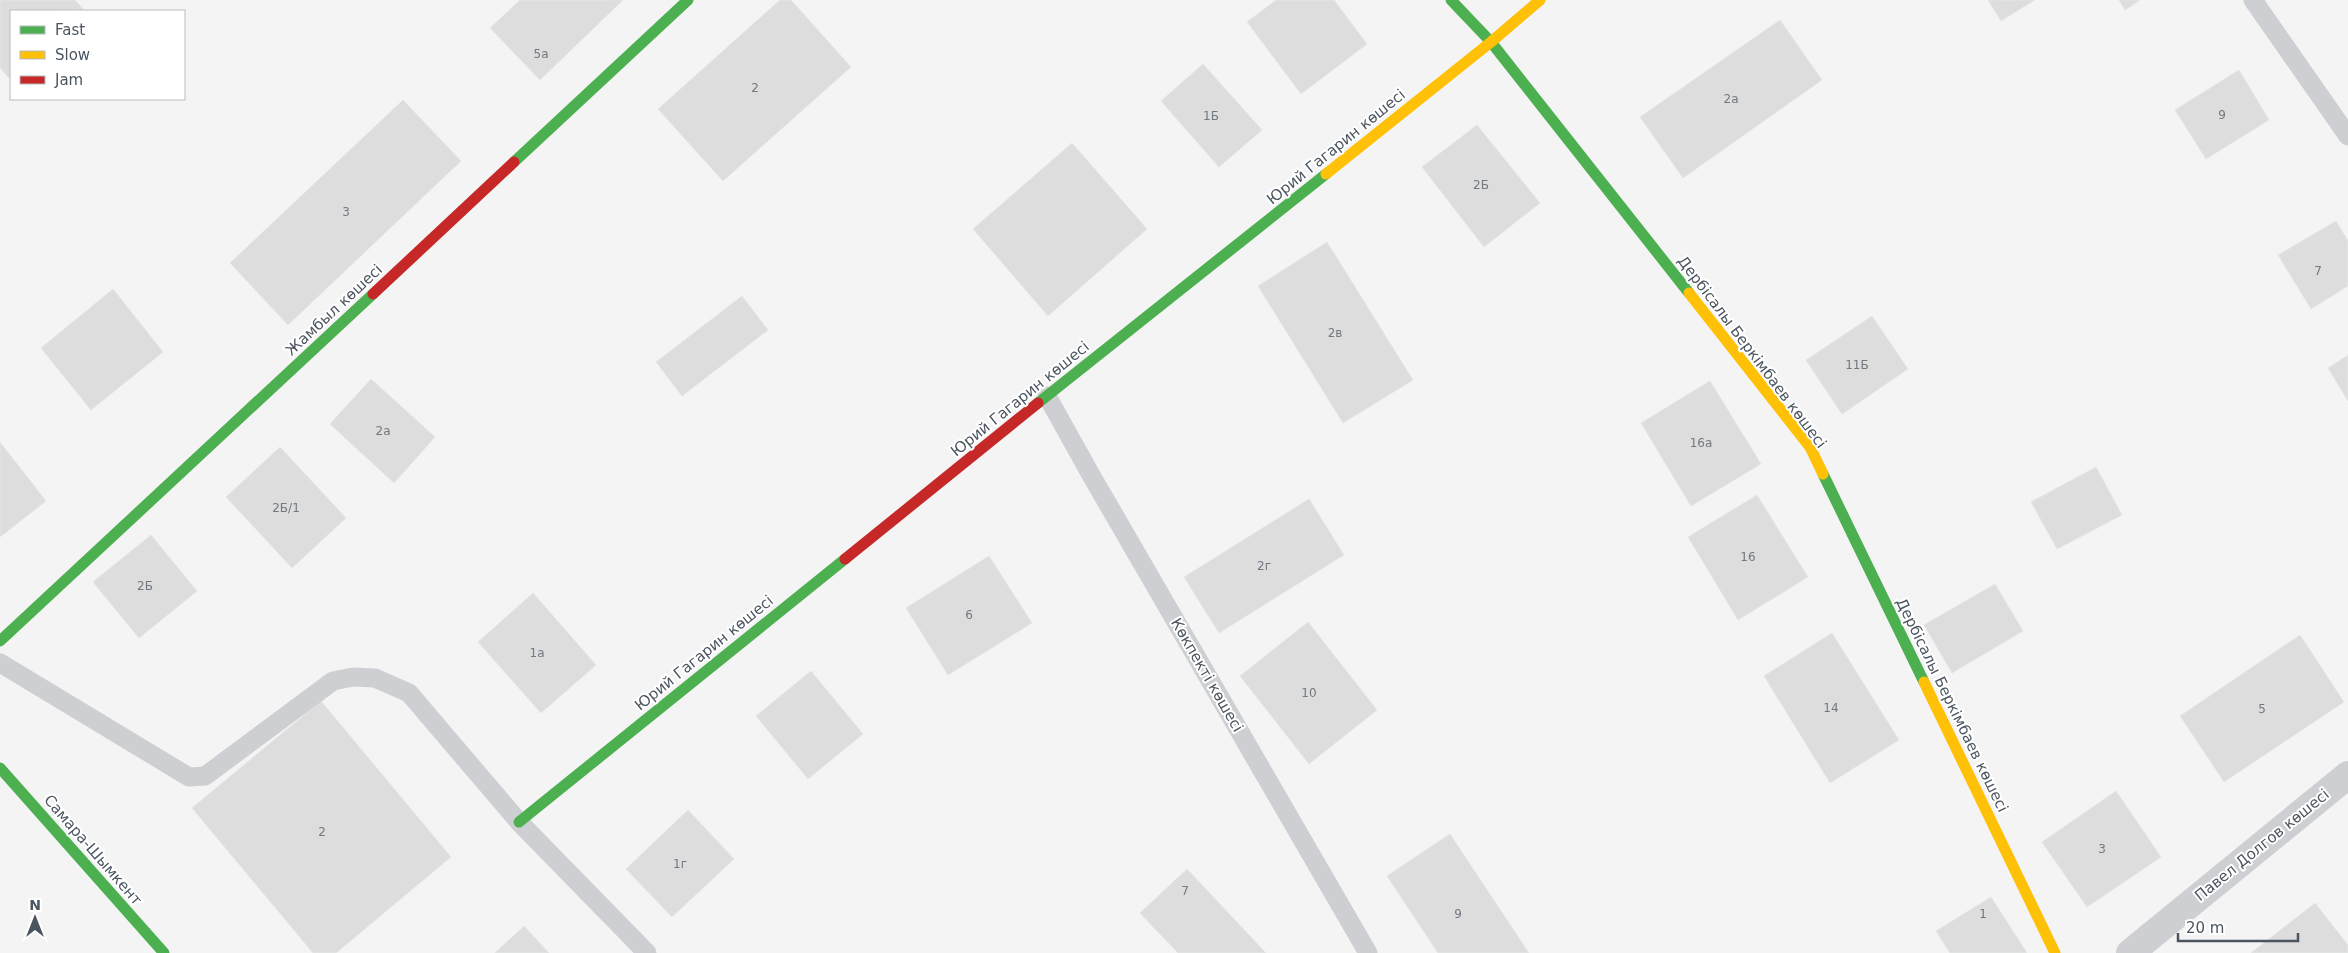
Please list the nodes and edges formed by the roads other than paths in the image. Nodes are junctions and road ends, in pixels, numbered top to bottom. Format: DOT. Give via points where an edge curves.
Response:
graph roads {
  1 [pos="688,0"];
  2 [pos="1451,0"];
  3 [pos="1540,0"];
  4 [pos="2253,0"];
  5 [pos="1491,42"];
  6 [pos="2348,136"];
  7 [pos="1048,396"];
  8 [pos="0,641"];
  9 [pos="0,663"];
  10 [pos="0,768"];
  11 [pos="2348,775"];
  12 [pos="518,822"];
  13 [pos="164,953"];
  14 [pos="647,953"];
  15 [pos="1368,953"];
  16 [pos="2055,953"];
  17 [pos="2130,953"];
  1 -- 8 [label="main road, Жамбыл көшесі"];
  2 -- 5 [label="main road, Дербісалы Беркімбаев көшесі"];
  3 -- 5 [label="main road, Юрий Гагарин көшесі"];
  4 -- 6 [label="lane"];
  5 -- 7 [label="main road, Юрий Гагарин көшесі"];
  5 -- 16 [label="main road, Дербісалы Беркімбаев көшесі" via="1810,447"];
  7 -- 12 [label="main road, Юрий Гагарин көшесі"];
  7 -- 15 [label="lane, Көкпекті көшесі"];
  9 -- 12 [label="lane" via="189,777 205,776 333,681 353,677 375,678 409,693"];
  10 -- 13 [label="main road, Самара-Шымкент"];
  11 -- 17 [label="street, Павел Долгов көшесі"];
  12 -- 14 [label="lane"];
}
